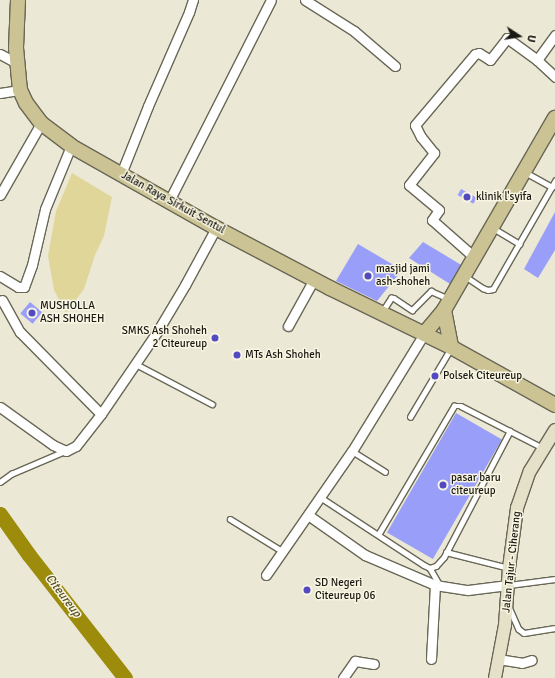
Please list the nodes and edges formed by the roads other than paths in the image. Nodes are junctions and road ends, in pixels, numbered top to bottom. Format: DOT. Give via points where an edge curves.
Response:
graph roads {
  1 [pos="18,0"];
  2 [pos="193,0"];
  3 [pos="271,0"];
  4 [pos="305,0"];
  5 [pos="555,35"];
  6 [pos="0,54"];
  7 [pos="537,60"];
  8 [pos="17,63"];
  9 [pos="395,66"];
  10 [pos="555,77"];
  11 [pos="20,90"];
  12 [pos="0,93"];
  13 [pos="555,118"];
  14 [pos="41,123"];
  15 [pos="71,146"];
  16 [pos="524,171"];
  17 [pos="121,174"];
  18 [pos="555,181"];
  19 [pos="552,187"];
  20 [pos="0,195"];
  21 [pos="169,201"];
  22 [pos="491,227"];
  23 [pos="216,228"];
  24 [pos="520,244"];
  25 [pos="474,257"];
  26 [pos="464,275"];
  27 [pos="0,276"];
  28 [pos="314,279"];
  29 [pos="2,300"];
  30 [pos="447,305"];
  31 [pos="381,313"];
  32 [pos="288,326"];
  33 [pos="424,334"];
  34 [pos="452,347"];
  35 [pos="136,364"];
  36 [pos="212,404"];
  37 [pos="555,406"];
  38 [pos="0,407"];
  39 [pos="101,414"];
  40 [pos="410,418"];
  41 [pos="555,430"];
  42 [pos="510,431"];
  43 [pos="543,448"];
  44 [pos="66,451"];
  45 [pos="352,451"];
  46 [pos="385,472"];
  47 [pos="0,482"];
  48 [pos="320,497"];
  49 [pos="310,513"];
  50 [pos="230,519"];
  51 [pos="378,535"];
  52 [pos="282,551"];
  53 [pos="446,552"];
  54 [pos="430,568"];
  55 [pos="509,568"];
  56 [pos="266,575"];
  57 [pos="555,579"];
  58 [pos="437,583"];
  59 [pos="508,584"];
  60 [pos="507,605"];
  61 [pos="555,628"];
  62 [pos="498,659"];
  63 [pos="431,660"];
  64 [pos="532,660"];
  65 [pos="374,664"];
  66 [pos="343,678"];
  67 [pos="495,678"];
  1 -- 8 [label="main road, Jalan Raya Sirkuit Sentul"];
  2 -- 17 [label="street"];
  3 -- 21 [label="street"];
  4 -- 9 [label="street" via="354,31"];
  5 -- 7 [label="street"];
  6 -- 8 [label="street"];
  7 -- 10 [label="street"];
  7 -- 25 [label="street" via="507,38 490,60 476,53 415,125 434,153 409,185 439,210 432,220"];
  8 -- 11 [label="main road, Jalan Raya Sirkuit Sentul"];
  11 -- 12 [label="street"];
  11 -- 14 [label="main road, Jalan Raya Sirkuit Sentul"];
  13 -- 16 [label="main road"];
  14 -- 15 [label="main road, Jalan Raya Sirkuit Sentul"];
  14 -- 20 [label="street"];
  15 -- 17 [label="main road, Jalan Raya Sirkuit Sentul"];
  15 -- 27 [label="street" via="45,209 32,265 24,287 18,287"];
  16 -- 19 [label="lane"];
  16 -- 22 [label="main road"];
  17 -- 21 [label="main road, Jalan Raya Sirkuit Sentul"];
  18 -- 19 [label="lane"];
  19 -- 24 [label="lane"];
  21 -- 23 [label="main road, Jalan Raya Sirkuit Sentul"];
  22 -- 24 [label="lane"];
  22 -- 25 [label="main road"];
  23 -- 28 [label="main road, Jalan Raya Sirkuit Sentul"];
  23 -- 35 [label="street" via="185,285"];
  24 -- 26 [label="lane" via="493,289 483,288"];
  25 -- 26 [label="main road"];
  26 -- 30 [label="main road"];
  28 -- 31 [label="main road, Jalan Raya Sirkuit Sentul"];
  28 -- 32 [label="street"];
  29 -- 39 [label="street" via="20,332"];
  30 -- 31 [label="lane" via="431,291 412,310 393,298"];
  30 -- 33 [label="main road"];
  30 -- 34 [label="main road"];
  31 -- 33 [label="main road, Jalan Raya Sirkuit Sentul"];
  33 -- 34 [label="main road, Jalan Raya Sirkuit Sentul"];
  33 -- 45 [label="street"];
  34 -- 37 [label="main road, Jalan Raya Sirkuit Sentul"];
  34 -- 40 [label="lane"];
  35 -- 36 [label="lane"];
  35 -- 39 [label="street"];
  38 -- 44 [label="street"];
  39 -- 44 [label="street" via="76,446"];
  41 -- 43 [label="main road, Jalan Tajur - Ciherang"];
  42 -- 43 [label="lane"];
  42 -- 51 [label="lane" via="461,406 454,406"];
  42 -- 53 [label="lane"];
  43 -- 55 [label="main road, Jalan Tajur - Ciherang" via="521,492"];
  44 -- 47 [label="lane" via="11,474"];
  45 -- 46 [label="lane"];
  45 -- 48 [label="street"];
  48 -- 49 [label="street"];
  48 -- 51 [label="lane"];
  49 -- 52 [label="street"];
  49 -- 58 [label="street" via="366,555"];
  50 -- 52 [label="lane"];
  51 -- 54 [label="lane"];
  52 -- 56 [label="street"];
  53 -- 54 [label="lane" via="436,566"];
  53 -- 55 [label="lane"];
  54 -- 58 [label="lane"];
  55 -- 59 [label="main road, Jalan Tajur - Ciherang"];
  57 -- 59 [label="lane"];
  58 -- 59 [label="street" via="471,587"];
  58 -- 63 [label="street"];
  59 -- 60 [label="main road, Jalan Tajur - Ciherang"];
  60 -- 61 [label="lane" via="519,629 524,633"];
  60 -- 62 [label="main road, Jalan Tajur - Ciherang"];
  62 -- 64 [label="street" via="522,663"];
  62 -- 67 [label="main road, Jalan Tajur - Ciherang"];
  65 -- 66 [label="street" via="355,661"];
}
